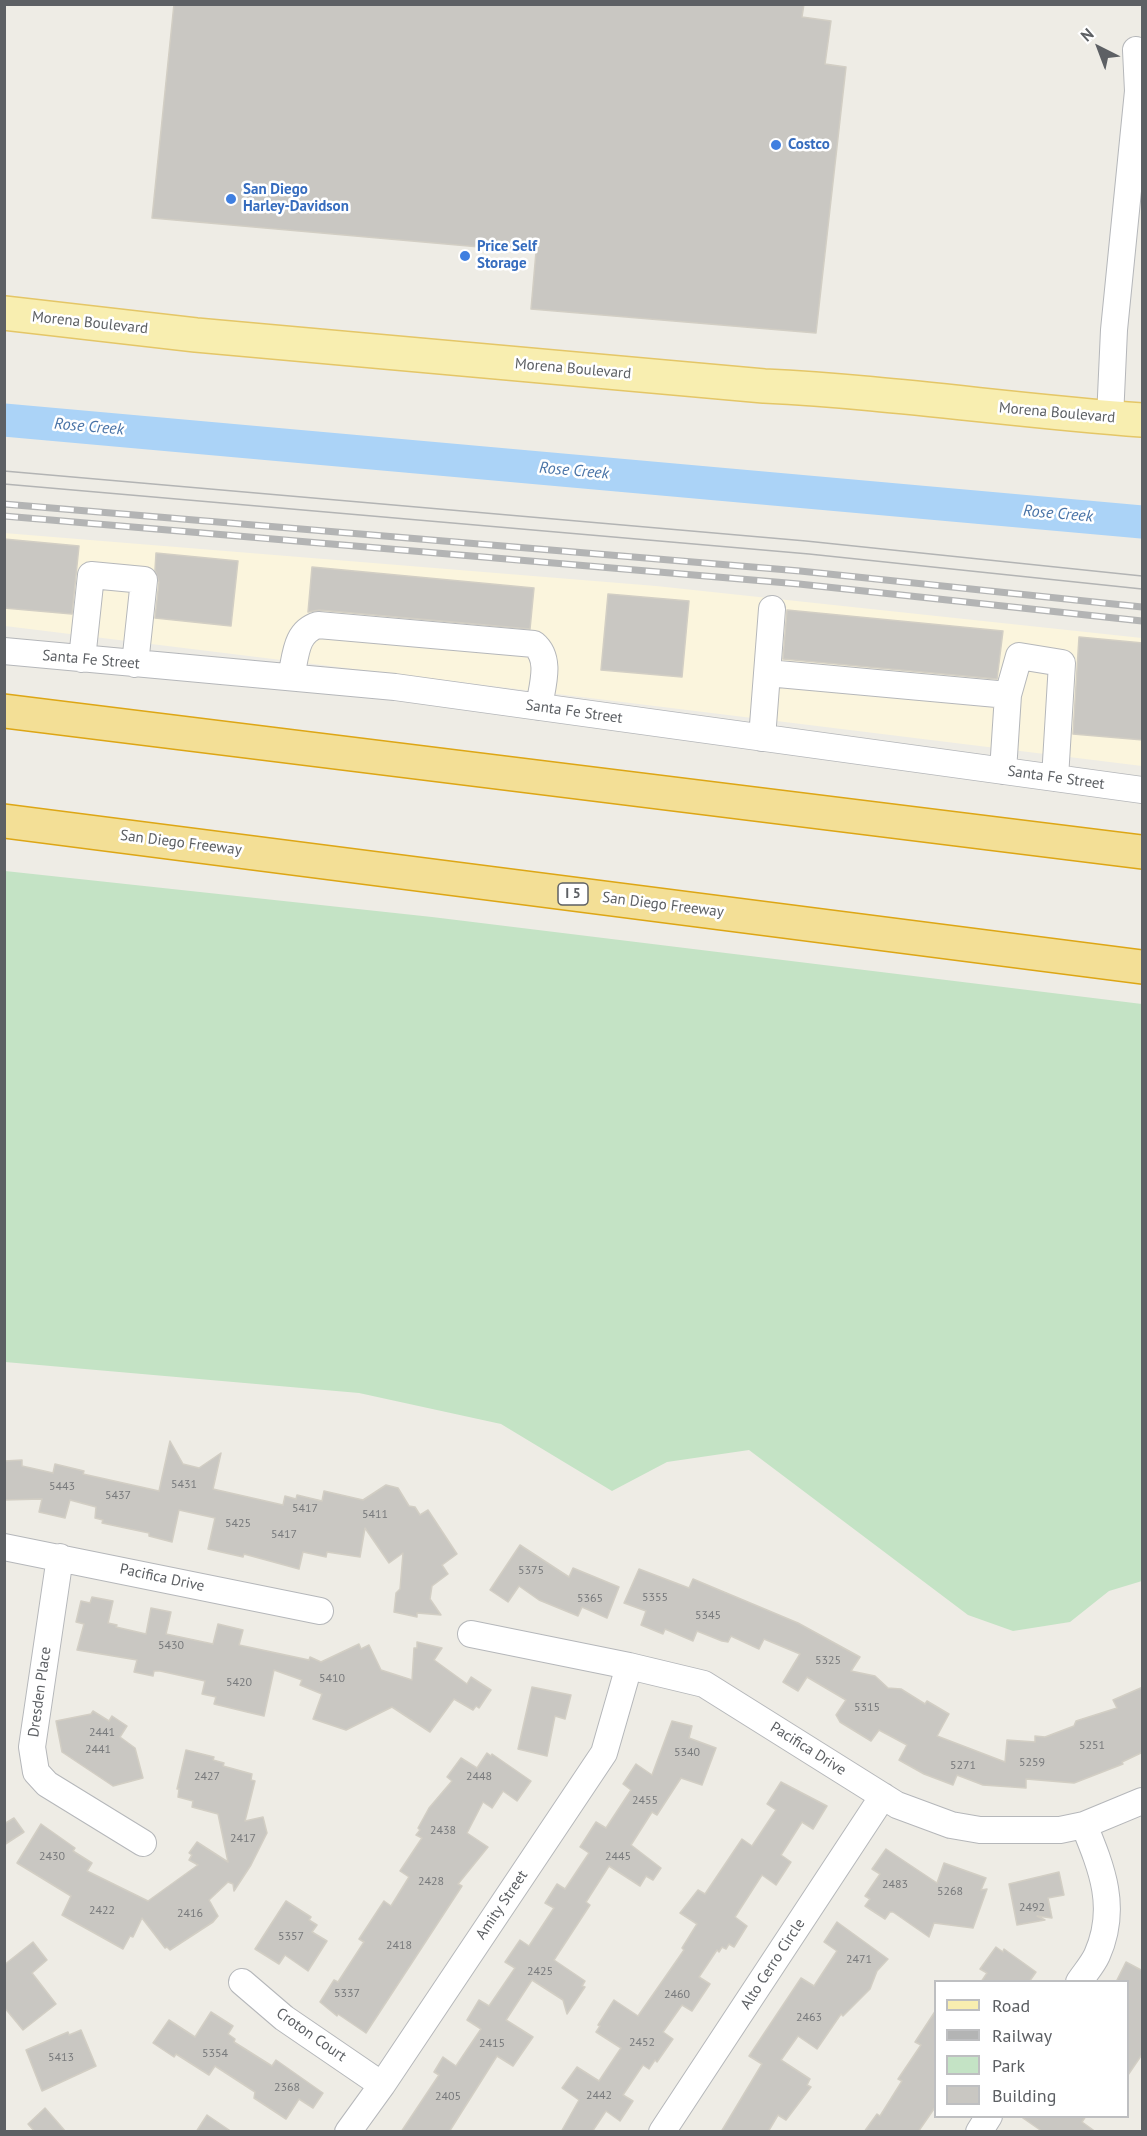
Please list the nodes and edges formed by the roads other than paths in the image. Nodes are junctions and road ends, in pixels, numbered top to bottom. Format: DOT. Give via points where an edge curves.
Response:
graph roads {
  1 [pos="1136,50"];
  2 [pos="4,313"];
  3 [pos="1110,418"];
  4 [pos="1143,420"];
  5 [pos="772,609"];
  6 [pos="4,651"];
  7 [pos="82,659"];
  8 [pos="135,663"];
  9 [pos="767,672"];
  10 [pos="291,677"];
  11 [pos="1008,695"];
  12 [pos="539,707"];
  13 [pos="4,711"];
  14 [pos="762,738"];
  15 [pos="1003,771"];
  16 [pos="1055,778"];
  17 [pos="1143,790"];
  18 [pos="4,821"];
  19 [pos="1143,852"];
  20 [pos="1143,967"];
  21 [pos="4,1547"];
  22 [pos="60,1557"];
  23 [pos="320,1611"];
  24 [pos="471,1634"];
  25 [pos="629,1666"];
  26 [pos="883,1796"];
  27 [pos="1143,1801"];
  28 [pos="1084,1826"];
  29 [pos="143,1843"];
  30 [pos="1080,1980"];
  31 [pos="242,1983"];
  32 [pos="382,2085"];
  33 [pos="988,2118"];
  34 [pos="348,2132"];
  35 [pos="662,2132"];
  36 [pos="979,2132"];
  1 -- 3 [label="street" via="1138,91 1114,330"];
  2 -- 3 [label="main road, Morena Boulevard" via="196,335 764,386 848,390"];
  3 -- 4 [label="main road, Morena Boulevard"];
  5 -- 9 [label="street"];
  6 -- 7 [label="street, Santa Fe Street"];
  7 -- 8 [label="street, Santa Fe Street"];
  7 -- 8 [label="street" via="91,575 144,580"];
  8 -- 10 [label="street, Santa Fe Street"];
  9 -- 11 [label="street"];
  9 -- 14 [label="street"];
  10 -- 12 [label="street, Santa Fe Street"];
  10 -- 12 [label="street" via="300,638 307,628 318,625 534,644 545,661"];
  11 -- 15 [label="street"];
  11 -- 16 [label="street" via="1019,656 1062,663"];
  12 -- 14 [label="street, Santa Fe Street"];
  13 -- 19 [label="highway"];
  14 -- 15 [label="street, Santa Fe Street"];
  15 -- 16 [label="street, Santa Fe Street"];
  16 -- 17 [label="street, Santa Fe Street"];
  18 -- 20 [label="highway, San Diego Freeway / I 5"];
  21 -- 22 [label="street, Pacifica Drive"];
  22 -- 23 [label="street, Pacifica Drive"];
  22 -- 29 [label="street, Dresden Place" via="32,1747 36,1772 47,1784"];
  24 -- 25 [label="street, Pacifica Drive"];
  25 -- 26 [label="street, Pacifica Drive" via="704,1684"];
  25 -- 32 [label="street, Amity Street" via="604,1753"];
  26 -- 28 [label="street, Pacifica Drive" via="951,1825 980,1830 1060,1830"];
  26 -- 35 [label="street, Alto Cerro Circle"];
  27 -- 28 [label="street, Pacifica Drive"];
  28 -- 30 [label="street" via="1104,1874 1108,1911 1097,1955"];
  31 -- 32 [label="street, Croton Court" via="284,2018"];
  32 -- 34 [label="street, Amity Street"];
  33 -- 36 [label="street"];
}
